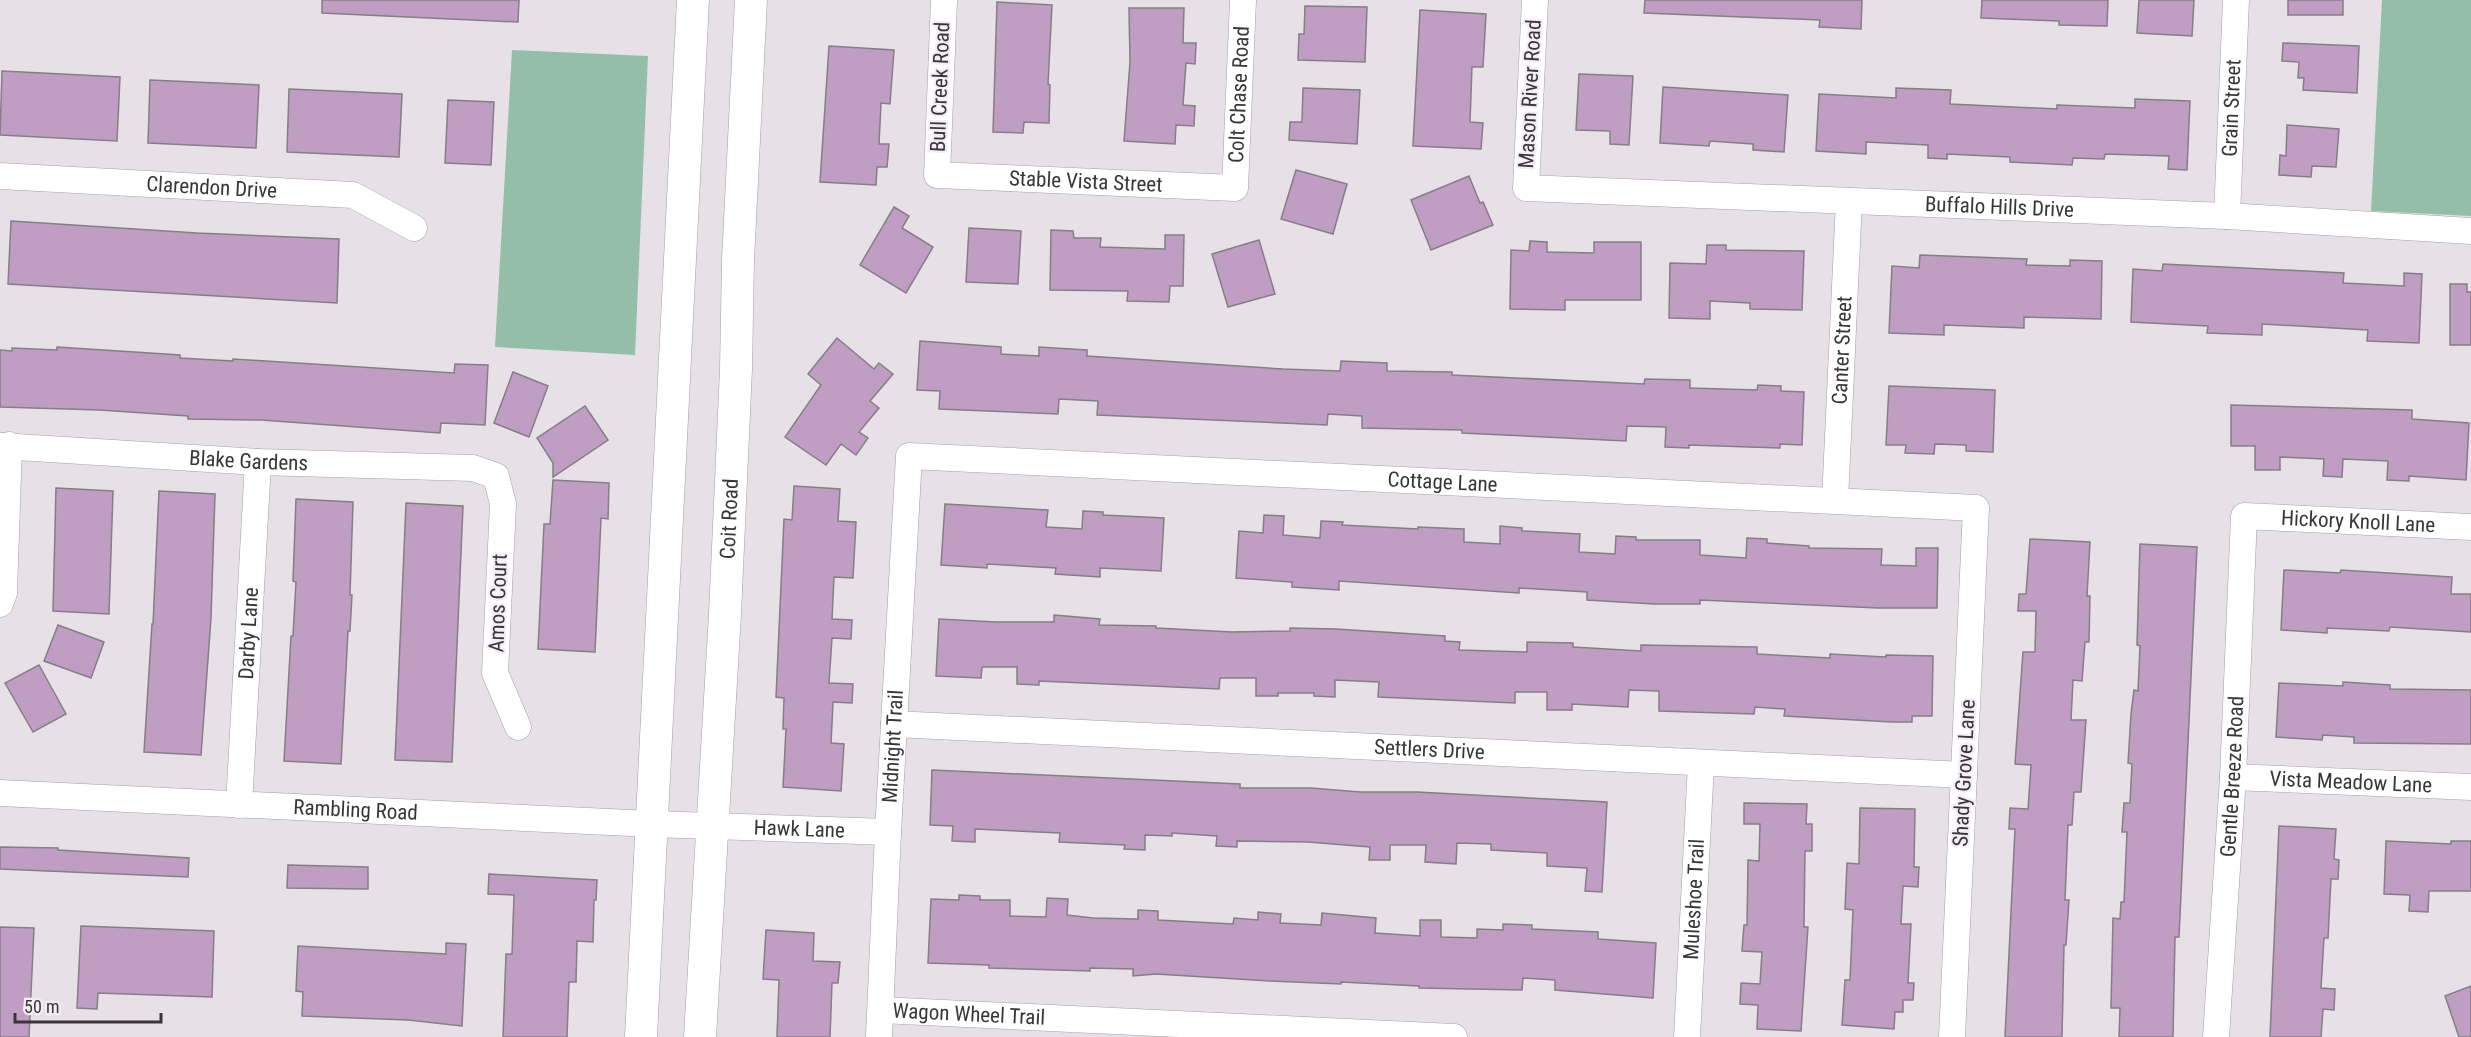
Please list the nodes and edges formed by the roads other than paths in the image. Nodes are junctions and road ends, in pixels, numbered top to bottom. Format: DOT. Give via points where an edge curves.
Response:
graph roads {
  1 [pos="693,0"];
  2 [pos="751,0"];
  3 [pos="944,0"];
  4 [pos="1243,0"];
  5 [pos="1535,0"];
  6 [pos="2236,0"];
  7 [pos="937,175"];
  8 [pos="0,177"];
  9 [pos="1235,188"];
  10 [pos="1526,188"];
  11 [pos="1849,201"];
  12 [pos="2227,216"];
  13 [pos="414,228"];
  14 [pos="2471,231"];
  15 [pos="5,446"];
  16 [pos="909,456"];
  17 [pos="258,462"];
  18 [pos="496,476"];
  19 [pos="1835,500"];
  20 [pos="1976,508"];
  21 [pos="2244,516"];
  22 [pos="2471,527"];
  23 [pos="0,604"];
  24 [pos="894,724"];
  25 [pos="518,727"];
  26 [pos="1701,763"];
  27 [pos="1964,775"];
  28 [pos="2232,777"];
  29 [pos="2471,787"];
  30 [pos="0,793"];
  31 [pos="239,805"];
  32 [pos="652,824"];
  33 [pos="711,825"];
  34 [pos="888,832"];
  35 [pos="881,1010"];
  36 [pos="641,1037"];
  37 [pos="700,1037"];
  38 [pos="879,1037"];
  39 [pos="1454,1037"];
  40 [pos="1687,1037"];
  41 [pos="1952,1037"];
  42 [pos="2216,1037"];
  1 -- 32 [label="main road"];
  2 -- 33 [label="main road, Coit Road" via="725,614"];
  3 -- 7 [label="street, Bull Creek Road"];
  4 -- 9 [label="street, Colt Chase Road"];
  5 -- 10 [label="street, Mason River Road"];
  6 -- 12 [label="street, Grain Street"];
  7 -- 9 [label="street, Stable Vista Street"];
  8 -- 13 [label="street, Clarendon Drive" via="353,195"];
  10 -- 11 [label="street, Buffalo Hills Drive"];
  11 -- 12 [label="street, Buffalo Hills Drive"];
  11 -- 19 [label="street, Canter Street"];
  12 -- 14 [label="street, Buffalo Hills Drive"];
  15 -- 17 [label="street, Blake Gardens"];
  15 -- 23 [label="street" via="4,593"];
  16 -- 19 [label="street, Cottage Lane"];
  16 -- 24 [label="street, Midnight Trail"];
  17 -- 18 [label="street, Blake Gardens" via="472,468"];
  17 -- 31 [label="street, Darby Lane"];
  18 -- 25 [label="street, Amos Court" via="503,504 495,673"];
  19 -- 20 [label="street, Cottage Lane"];
  20 -- 27 [label="street, Shady Grove Lane"];
  21 -- 22 [label="street, Hickory Knoll Lane"];
  21 -- 28 [label="street, Gentle Breeze Road"];
  24 -- 26 [label="street, Settlers Drive"];
  24 -- 34 [label="street, Midnight Trail"];
  26 -- 27 [label="street, Settlers Drive"];
  26 -- 40 [label="street, Muleshoe Trail"];
  27 -- 41 [label="street, Shady Grove Lane"];
  28 -- 29 [label="street, Vista Meadow Lane"];
  28 -- 42 [label="street, Gentle Breeze Road"];
  30 -- 31 [label="street, Rambling Road"];
  31 -- 32 [label="street, Rambling Road"];
  32 -- 33 [label="street, Rambling Road"];
  32 -- 36 [label="main road"];
  33 -- 34 [label="street, Hawk Lane"];
  33 -- 37 [label="main road, Coit Road"];
  34 -- 35 [label="street, Midnight Trail"];
  35 -- 38 [label="street, Midnight Trail"];
  35 -- 39 [label="street, Wagon Wheel Trail"];
}
